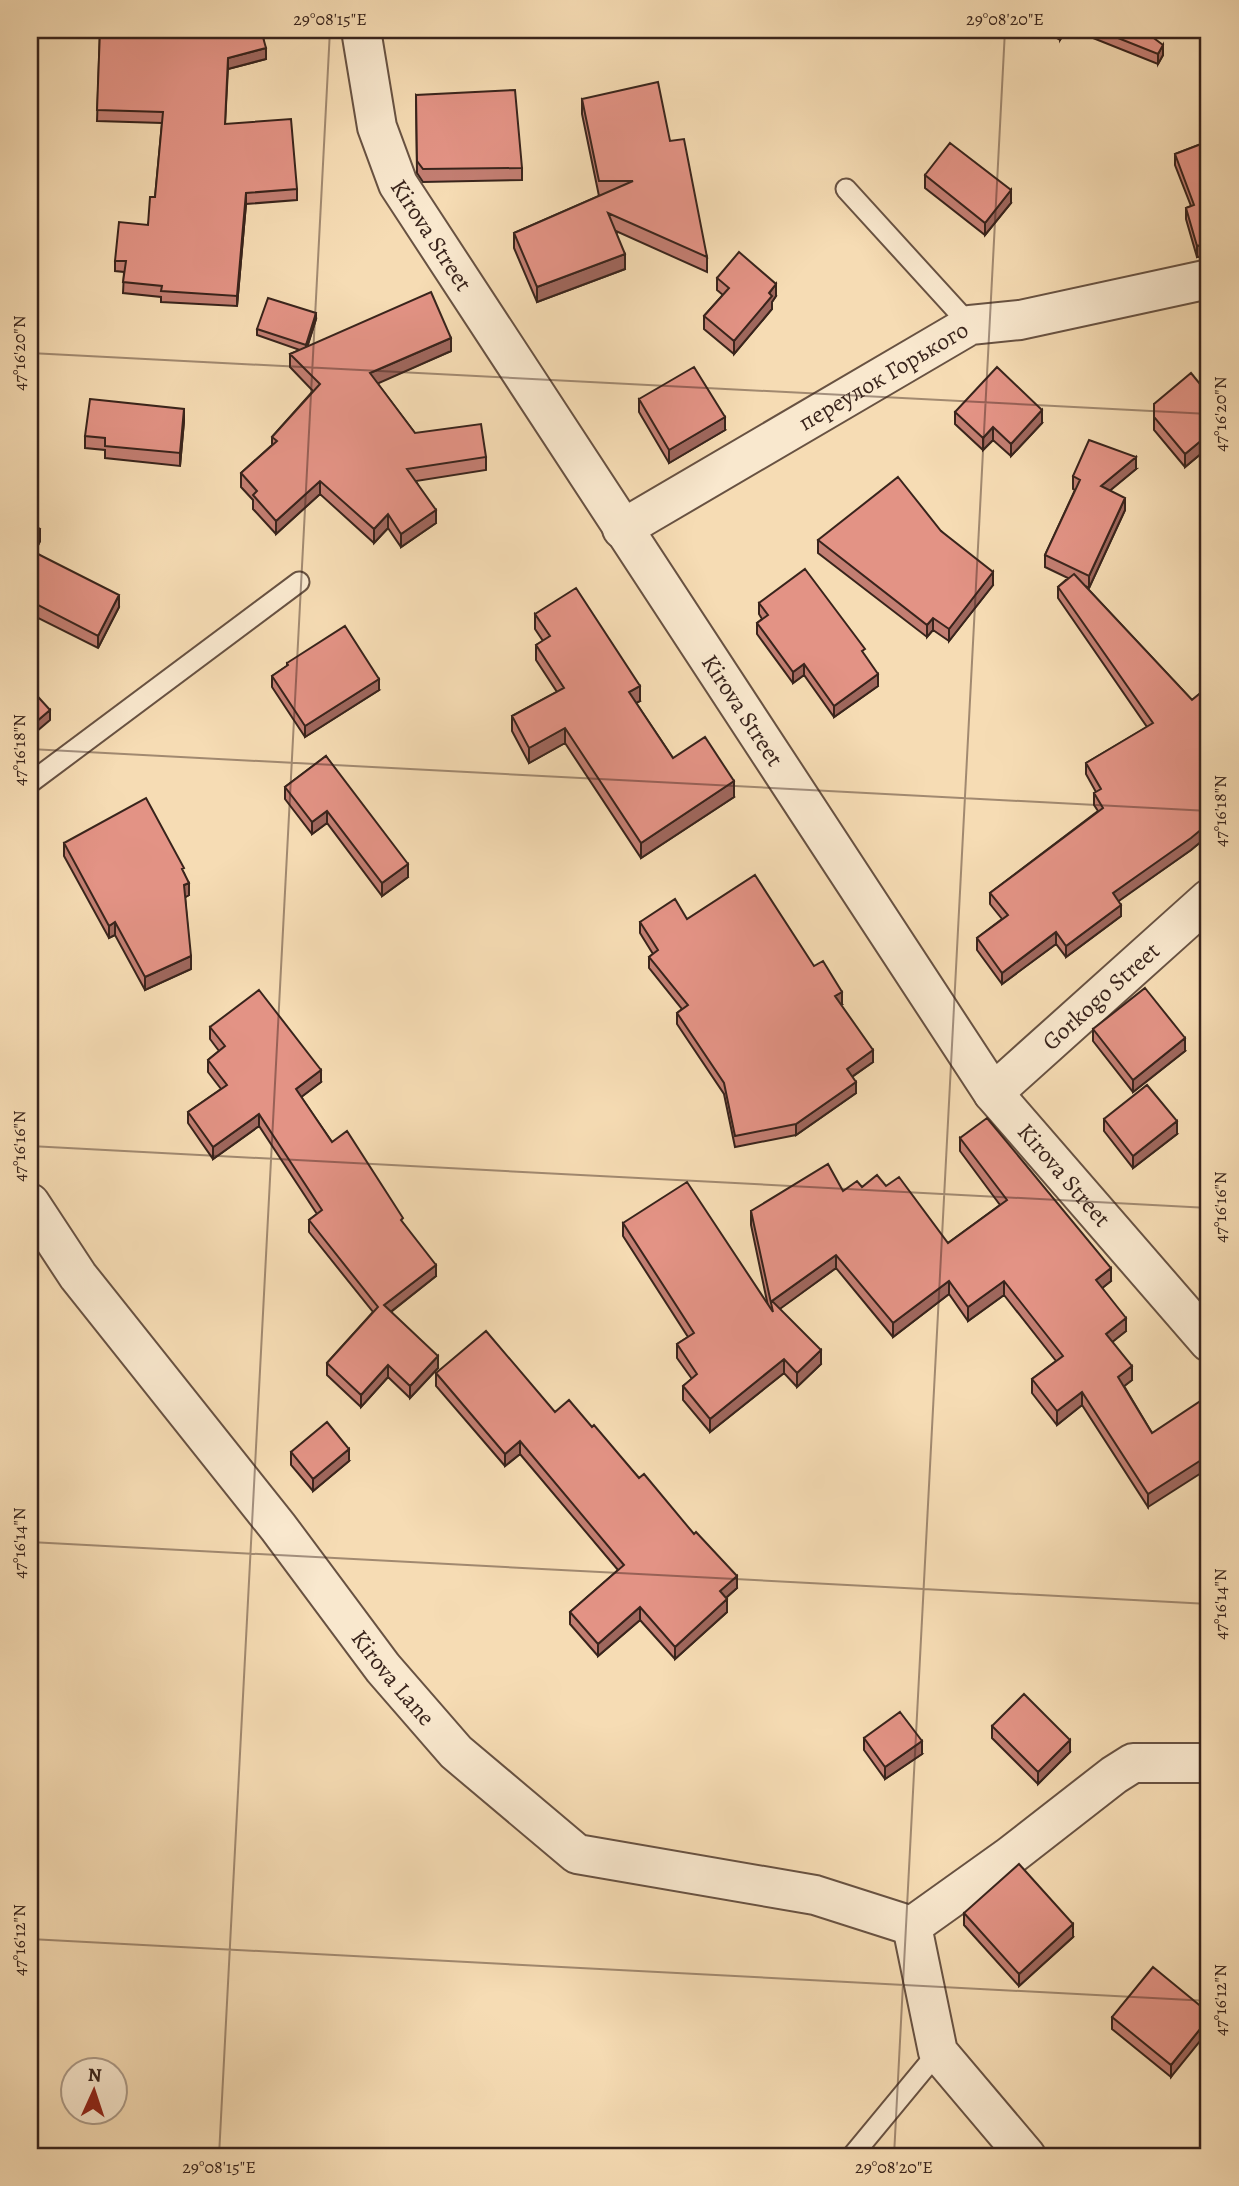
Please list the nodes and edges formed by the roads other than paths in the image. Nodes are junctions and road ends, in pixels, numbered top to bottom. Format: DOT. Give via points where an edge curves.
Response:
graph roads {
  1 [pos="361,30"];
  2 [pos="846,189"];
  3 [pos="1209,279"];
  4 [pos="970,325"];
  5 [pos="622,529"];
  6 [pos="299,582"];
  7 [pos="30,783"];
  8 [pos="1209,900"];
  9 [pos="993,1093"];
  10 [pos="30,1203"];
  11 [pos="1209,1342"];
  12 [pos="1209,1763"];
  13 [pos="912,1926"];
  14 [pos="937,2052"];
  15 [pos="852,2156"];
  16 [pos="1026,2156"];
  1 -- 5 [label="street, Kirova Street" via="377,127 398,184"];
  2 -- 4 [label="lane"];
  3 -- 4 [label="street, переулок Горького" via="1020,320"];
  4 -- 5 [label="street, переулок Горького"];
  5 -- 9 [label="street, Kirova Street"];
  6 -- 7 [label="lane"];
  8 -- 9 [label="street, Gorkogo Street"];
  9 -- 11 [label="street, Kirova Street"];
  10 -- 13 [label="street, Kirova Lane" via="78,1276 278,1527 383,1668 456,1752 577,1854 815,1895"];
  12 -- 13 [label="street" via="1133,1763"];
  13 -- 14 [label="street"];
  14 -- 15 [label="lane"];
  14 -- 16 [label="street"];
}
